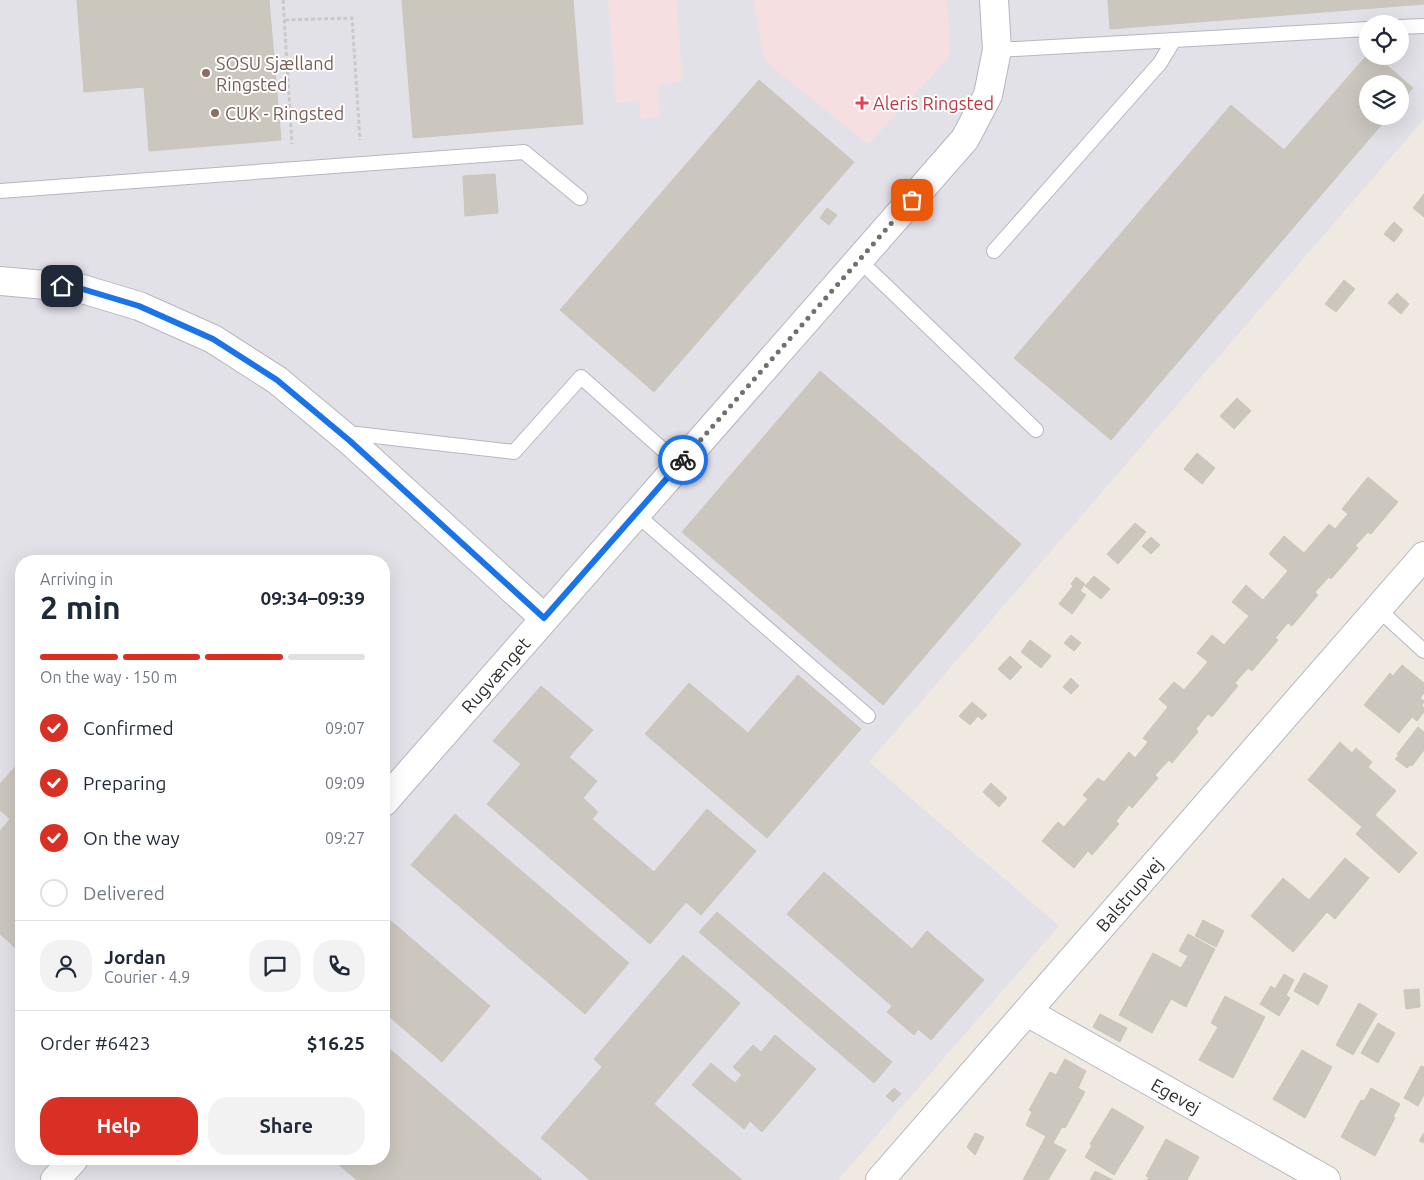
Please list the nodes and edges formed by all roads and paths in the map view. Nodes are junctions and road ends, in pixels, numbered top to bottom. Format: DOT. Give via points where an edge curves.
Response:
graph roads {
  1 [pos="283,0"];
  2 [pos="994,0"];
  3 [pos="285,20"];
  4 [pos="1424,26"];
  5 [pos="1409,27"];
  6 [pos="1359,30"];
  7 [pos="1174,40"];
  8 [pos="997,50"];
  9 [pos="361,164"];
  10 [pos="294,169"];
  11 [pos="0,191"];
  12 [pos="580,198"];
  13 [pos="994,251"];
  14 [pos="860,260"];
  15 [pos="0,281"];
  16 [pos="1036,430"];
  17 [pos="357,434"];
  18 [pos="679,464"];
  19 [pos="636,514"];
  20 [pos="1424,556"];
  21 [pos="1378,609"];
  22 [pos="544,618"];
  23 [pos="1424,652"];
  24 [pos="868,716"];
  25 [pos="390,795"];
  26 [pos="1027,1012"];
  27 [pos="69,1165"];
  28 [pos="55,1180"];
  29 [pos="880,1180"];
  30 [pos="1326,1180"];
  1 -- 3 [label="path"];
  2 -- 8 [label="street, Rugvænget"];
  3 -- 9 [label="path" via="352,18"];
  3 -- 10 [label="path"];
  4 -- 5 [label="lane"];
  6 -- 7 [label="lane"];
  7 -- 8 [label="lane"];
  7 -- 13 [label="lane" via="1160,63"];
  8 -- 14 [label="street, Rugvænget" via="988,95 965,139"];
  9 -- 10 [label="lane"];
  9 -- 12 [label="lane" via="524,152"];
  10 -- 11 [label="lane"];
  14 -- 16 [label="lane"];
  14 -- 18 [label="street, Rugvænget"];
  15 -- 22 [label="street" via="79,288 139,306 213,339 277,380 350,441"];
  17 -- 18 [label="lane" via="514,452 581,377"];
  18 -- 19 [label="street, Rugvænget"];
  19 -- 22 [label="street, Rugvænget"];
  19 -- 24 [label="lane"];
  20 -- 21 [label="street, Balstrupvej"];
  21 -- 23 [label="lane"];
  21 -- 26 [label="street, Balstrupvej"];
  22 -- 25 [label="street, Rugvænget"];
  26 -- 29 [label="street, Balstrupvej"];
  26 -- 30 [label="street, Egevej"];
  27 -- 28 [label="street"];
}
